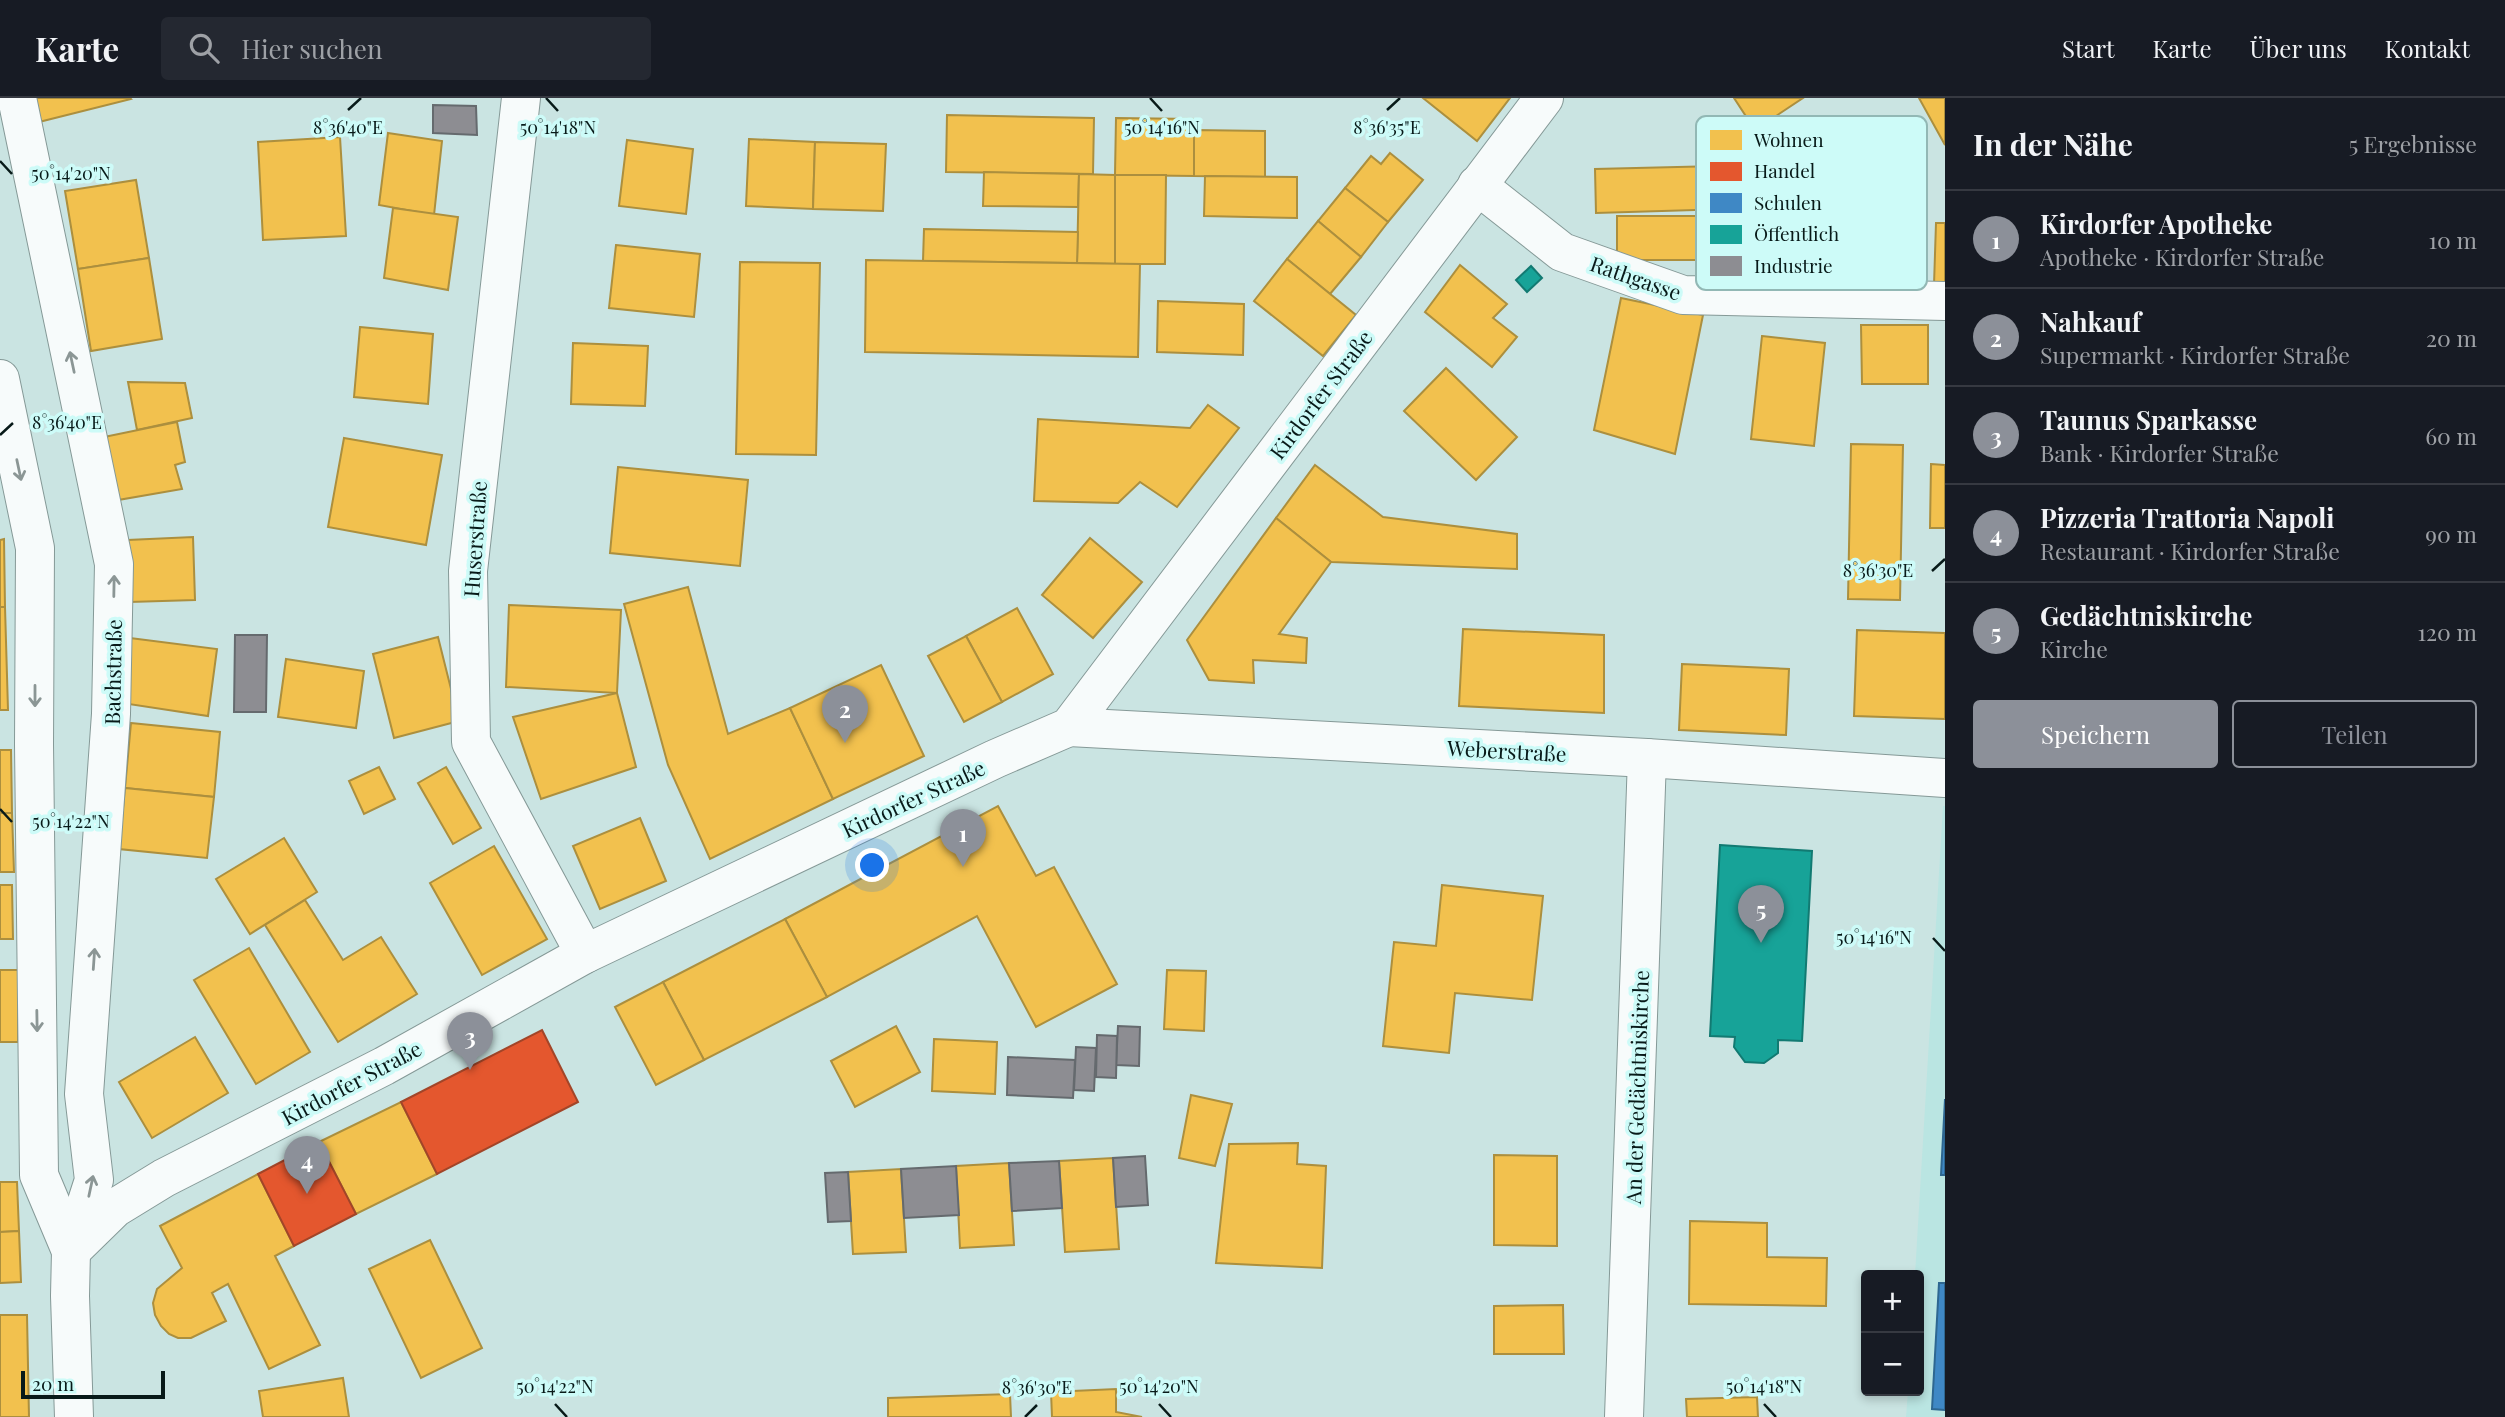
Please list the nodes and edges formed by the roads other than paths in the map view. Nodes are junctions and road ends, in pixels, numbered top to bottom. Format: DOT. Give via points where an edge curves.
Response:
graph roads {
  1 [pos="18,98"];
  2 [pos="521,98"];
  3 [pos="1544,98"];
  4 [pos="1477,186"];
  5 [pos="1945,301"];
  6 [pos="0,379"];
  7 [pos="1069,727"];
  8 [pos="1647,758"];
  9 [pos="1945,778"];
  10 [pos="585,954"];
  11 [pos="71,1251"];
  12 [pos="74,1417"];
  13 [pos="1624,1417"];
  11 -- 1 [label="street, Bachstraße, one-way" via="94,1180 84,1094 111,715 114,564"];
  2 -- 10 [label="street, Huserstraße" via="468,571 471,742"];
  3 -- 4 [label="street, Kirdorfer Straße"];
  4 -- 5 [label="street, Rathgasse" via="1562,251 1682,295"];
  4 -- 7 [label="street, Kirdorfer Straße"];
  6 -- 11 [label="street, Bachstraße, one-way" via="35,548 39,1175"];
  7 -- 8 [label="street, Weberstraße"];
  7 -- 10 [label="street, Kirdorfer Straße"];
  8 -- 9 [label="street, Weberstraße"];
  8 -- 13 [label="street, An der Gedächtniskirche"];
  10 -- 11 [label="street, Kirdorfer Straße" via="384,1066 164,1178 115,1208"];
  11 -- 12 [label="street, Bachstraße"];
}
